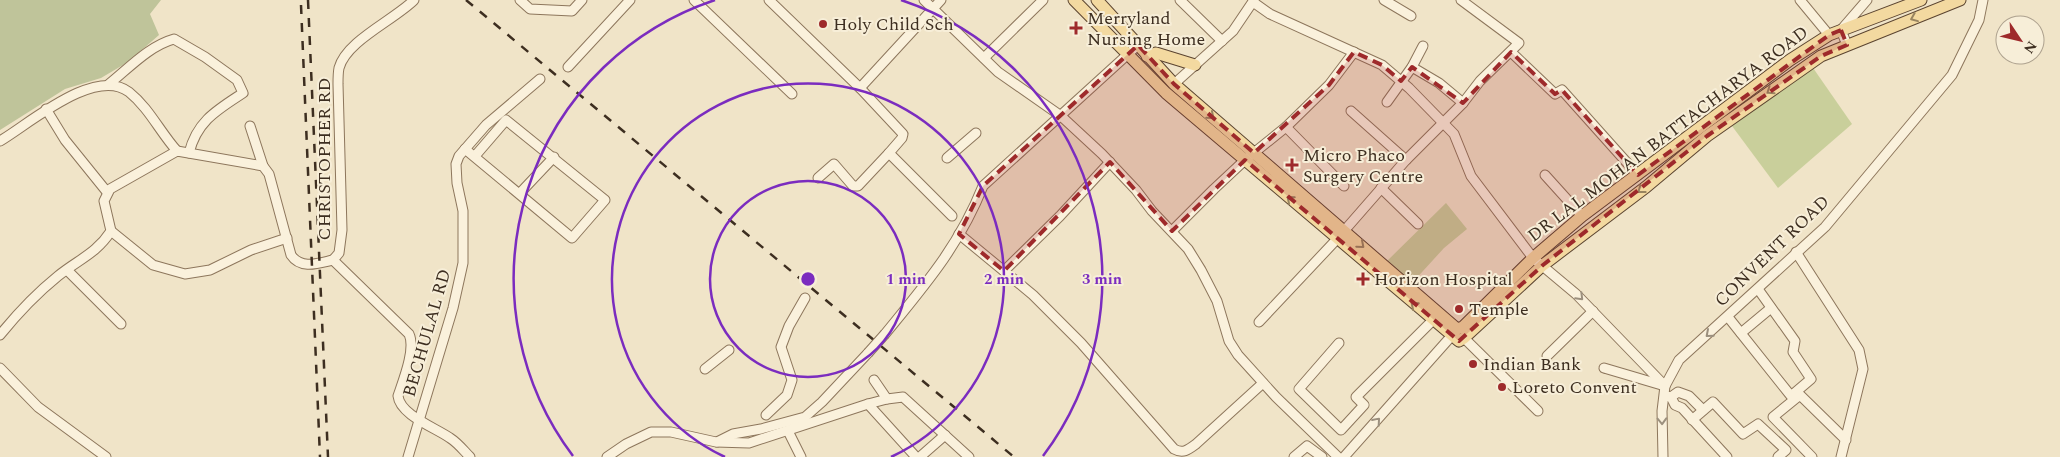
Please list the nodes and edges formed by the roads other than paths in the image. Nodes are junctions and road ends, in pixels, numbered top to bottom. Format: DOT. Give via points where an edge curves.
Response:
graph roads {
  1 [pos="414,0"];
  2 [pos="520,0"];
  3 [pos="582,0"];
  4 [pos="630,0"];
  5 [pos="694,0"];
  6 [pos="769,0"];
  7 [pos="924,0"];
  8 [pos="941,0"];
  9 [pos="1043,0"];
  10 [pos="1074,0"];
  11 [pos="1097,0"];
  12 [pos="1180,0"];
  13 [pos="1384,0"];
  14 [pos="1461,0"];
  15 [pos="1800,0"];
  16 [pos="1867,0"];
  17 [pos="1921,0"];
  18 [pos="1960,0"];
  19 [pos="1983,0"];
  20 [pos="1253,1"];
  21 [pos="933,10"];
  22 [pos="1411,16"];
  23 [pos="1842,30"];
  24 [pos="1829,35"];
  25 [pos="1222,41"];
  26 [pos="1138,45"];
  27 [pos="1847,45"];
  28 [pos="1424,46"];
  29 [pos="1354,52"];
  30 [pos="1511,52"];
  31 [pos="1129,54"];
  32 [pos="1147,56"];
  33 [pos="984,58"];
  34 [pos="568,66"];
  35 [pos="1195,66"];
  36 [pos="1412,67"];
  37 [pos="540,79"];
  38 [pos="1401,81"];
  39 [pos="109,84"];
  40 [pos="1174,84"];
  41 [pos="860,88"];
  42 [pos="792,94"];
  43 [pos="1387,102"];
  44 [pos="1463,102"];
  45 [pos="46,109"];
  46 [pos="1351,111"];
  47 [pos="1061,116"];
  48 [pos="1444,123"];
  49 [pos="250,126"];
  50 [pos="1286,127"];
  51 [pos="976,133"];
  52 [pos="0,141"];
  53 [pos="465,149"];
  54 [pos="177,151"];
  55 [pos="889,152"];
  56 [pos="189,153"];
  57 [pos="474,156"];
  58 [pos="1249,157"];
  59 [pos="554,158"];
  60 [pos="947,158"];
  61 [pos="1406,160"];
  62 [pos="1110,162"];
  63 [pos="263,166"];
  64 [pos="1545,174"];
  65 [pos="1638,174"];
  66 [pos="818,178"];
  67 [pos="1344,186"];
  68 [pos="1381,188"];
  69 [pos="107,192"];
  70 [pos="520,193"];
  71 [pos="952,216"];
  72 [pos="1582,216"];
  73 [pos="1418,224"];
  74 [pos="111,231"];
  75 [pos="1172,231"];
  76 [pos="959,234"];
  77 [pos="1341,235"];
  78 [pos="287,238"];
  79 [pos="1796,252"];
  80 [pos="1533,258"];
  81 [pos="333,260"];
  82 [pos="1543,265"];
  83 [pos="67,270"];
  84 [pos="1004,271"];
  85 [pos="1758,290"];
  86 [pos="806,298"];
  87 [pos="1771,308"];
  88 [pos="1593,311"];
  89 [pos="1728,317"];
  90 [pos="1433,320"];
  91 [pos="1259,322"];
  92 [pos="121,324"];
  93 [pos="1741,333"];
  94 [pos="1457,334"];
  95 [pos="0,335"];
  96 [pos="1339,343"];
  97 [pos="729,350"];
  98 [pos="1547,356"];
  99 [pos="0,368"];
  100 [pos="1604,368"];
  101 [pos="706,369"];
  102 [pos="874,380"];
  103 [pos="1263,383"];
  104 [pos="1667,393"];
  105 [pos="887,399"];
  106 [pos="868,404"];
  107 [pos="1703,410"];
  108 [pos="1538,412"];
  109 [pos="766,415"];
  110 [pos="420,420"];
  111 [pos="1692,420"];
  112 [pos="788,431"];
  113 [pos="945,435"];
  114 [pos="1845,439"];
  115 [pos="716,442"];
  116 [pos="466,455"];
  117 [pos="106,457"];
  118 [pos="408,457"];
  119 [pos="607,457"];
  120 [pos="801,457"];
  121 [pos="916,457"];
  122 [pos="920,457"];
  123 [pos="969,457"];
  124 [pos="1294,457"];
  125 [pos="1322,457"];
  126 [pos="1338,457"];
  127 [pos="1344,457"];
  128 [pos="1663,457"];
  129 [pos="1726,457"];
  130 [pos="1778,457"];
  131 [pos="1812,457"];
  132 [pos="1834,457"];
  133 [pos="1841,457"];
  1 -- 81 [label="street, CHRISTOPHER RD" via="403,12 362,39 347,53 339,67 342,230 340,253"];
  2 -- 3 [label="street" via="530,9 572,11"];
  4 -- 34 [label="street"];
  5 -- 42 [label="street"];
  6 -- 41 [label="street"];
  7 -- 21 [label="street"];
  8 -- 21 [label="street"];
  9 -- 33 [label="street"];
  10 -- 31 [label="main road"];
  11 -- 26 [label="main road"];
  12 -- 25 [label="street"];
  13 -- 22 [label="street"];
  14 -- 30 [label="street" via="1519,43"];
  15 -- 24 [label="street"];
  16 -- 23 [label="street"];
  17 -- 23 [label="main road, DR LAL MOHAN BATTACHARYA ROAD"];
  18 -- 27 [label="main road, DR LAL MOHAN BATTACHARYA ROAD, one-way"];
  19 -- 79 [label="street, CONVENT ROAD" via="1979,20 1952,75 1825,227"];
  20 -- 25 [label="street" via="1233,31"];
  20 -- 29 [label="street" via="1270,14"];
  21 -- 33 [label="street"];
  21 -- 41 [label="street"];
  23 -- 24 [label="main road, DR LAL MOHAN BATTACHARYA ROAD"];
  23 -- 27 [label="street"];
  24 -- 65 [label="main road, DR LAL MOHAN BATTACHARYA ROAD" via="1790,60"];
  25 -- 35 [label="street"];
  26 -- 31 [label="street"];
  26 -- 32 [label="main road"];
  27 -- 82 [label="main road, DR LAL MOHAN BATTACHARYA ROAD, one-way" via="1821,56 1707,136"];
  28 -- 36 [label="street"];
  29 -- 38 [label="street" via="1382,65"];
  29 -- 50 [label="street" via="1329,85"];
  30 -- 44 [label="street"];
  30 -- 65 [label="street" via="1556,94 1562,90"];
  31 -- 47 [label="street"];
  31 -- 58 [label="main road" via="1166,93"];
  32 -- 35 [label="main road" via="1156,54"];
  32 -- 40 [label="main road"];
  33 -- 47 [label="street" via="998,72"];
  35 -- 40 [label="street"];
  36 -- 38 [label="street"];
  36 -- 44 [label="street"];
  37 -- 53 [label="street, BECHULAL RD" via="486,125"];
  38 -- 43 [label="street"];
  38 -- 48 [label="street"];
  39 -- 45 [label="street" via="81,92"];
  39 -- 54 [label="street" via="127,91 146,109"];
  39 -- 56 [label="street" via="153,48 174,39 237,80 243,93 203,122"];
  40 -- 58 [label="main road, one-way"];
  41 -- 55 [label="street" via="903,134"];
  44 -- 48 [label="street"];
  45 -- 52 [label="street"];
  45 -- 69 [label="street" via="65,140"];
  46 -- 61 [label="street"];
  47 -- 62 [label="street"];
  47 -- 76 [label="street" via="983,186"];
  48 -- 61 [label="street"];
  48 -- 80 [label="street" via="1454,134 1471,176"];
  49 -- 63 [label="street"];
  50 -- 58 [label="street"];
  50 -- 67 [label="street"];
  51 -- 60 [label="street"];
  53 -- 57 [label="street"];
  53 -- 110 [label="street, BECHULAL RD" via="456,164 463,211 463,263"];
  54 -- 56 [label="street"];
  54 -- 69 [label="street"];
  55 -- 66 [label="street" via="855,187 834,164"];
  55 -- 71 [label="street"];
  56 -- 63 [label="street"];
  57 -- 59 [label="street" via="506,120"];
  57 -- 70 [label="street"];
  58 -- 75 [label="street"];
  58 -- 77 [label="main road"];
  59 -- 70 [label="street"];
  59 -- 70 [label="street" via="605,200 572,238"];
  61 -- 68 [label="street"];
  62 -- 75 [label="street"];
  62 -- 84 [label="street"];
  63 -- 78 [label="street" via="270,174"];
  64 -- 72 [label="street"];
  65 -- 72 [label="main road, DR LAL MOHAN BATTACHARYA ROAD"];
  68 -- 73 [label="street"];
  68 -- 77 [label="street"];
  69 -- 74 [label="street" via="104,206"];
  72 -- 80 [label="main road, DR LAL MOHAN BATTACHARYA ROAD"];
  74 -- 78 [label="street" via="153,265 185,274 210,270 251,250"];
  74 -- 83 [label="street" via="103,244"];
  75 -- 103 [label="street" via="1201,270 1217,301 1230,341"];
  76 -- 84 [label="street"];
  76 -- 115 [label="street, bridge" via="932,277 885,334 805,417 733,434"];
  90 -- 77 [label="main road, one-way"];
  77 -- 91 [label="street"];
  77 -- 94 [label="main road, one-way"];
  78 -- 81 [label="street" via="291,255 298,262 313,265"];
  79 -- 85 [label="street, CONVENT ROAD"];
  79 -- 114 [label="street" via="1859,350 1863,369"];
  80 -- 82 [label="street"];
  80 -- 94 [label="main road, DR LAL MOHAN BATTACHARYA ROAD"];
  81 -- 110 [label="street" via="409,334 408,367 398,396 403,408"];
  82 -- 88 [label="street, one-way"];
  82 -- 94 [label="main road, DR LAL MOHAN BATTACHARYA ROAD"];
  83 -- 92 [label="street"];
  83 -- 95 [label="street"];
  84 -- 103 [label="street" via="1081,343 1179,452 1186,452 1196,444"];
  85 -- 87 [label="street"];
  85 -- 89 [label="street, CONVENT ROAD"];
  86 -- 109 [label="street" via="781,347 792,380 786,395"];
  87 -- 93 [label="street"];
  87 -- 93 [label="street" via="1795,341 1793,352 1811,379 1790,396"];
  88 -- 98 [label="street"];
  88 -- 104 [label="street"];
  89 -- 93 [label="street"];
  89 -- 104 [label="street, CONVENT ROAD, one-way" via="1678,360"];
  90 -- 94 [label="main road"];
  90 -- 96 [label="street" via="1356,397 1364,405 1341,430 1299,389"];
  94 -- 108 [label="street"];
  127 -- 94 [label="street, one-way"];
  97 -- 101 [label="street"];
  99 -- 117 [label="street" via="38,407"];
  100 -- 104 [label="street"];
  102 -- 105 [label="street"];
  103 -- 126 [label="street"];
  104 -- 107 [label="street" via="1678,392 1688,396"];
  104 -- 111 [label="street"];
  104 -- 128 [label="street, CONVENT ROAD, one-way" via="1662,411"];
  105 -- 106 [label="street"];
  105 -- 113 [label="street" via="903,397"];
  106 -- 112 [label="street"];
  106 -- 121 [label="street"];
  107 -- 111 [label="street"];
  107 -- 130 [label="street" via="1713,402 1743,434 1758,424 1786,450"];
  110 -- 116 [label="street" via="452,439"];
  110 -- 118 [label="street, BECHULAL RD"];
  111 -- 129 [label="street"];
  112 -- 115 [label="street" via="749,443"];
  112 -- 120 [label="street"];
  113 -- 122 [label="street"];
  113 -- 123 [label="street"];
  114 -- 131 [label="street" via="1800,395 1773,417"];
  114 -- 132 [label="street"];
  114 -- 133 [label="street"];
  115 -- 119 [label="street" via="671,432 651,432"];
  124 -- 125 [label="street" via="1307,446"];
}
